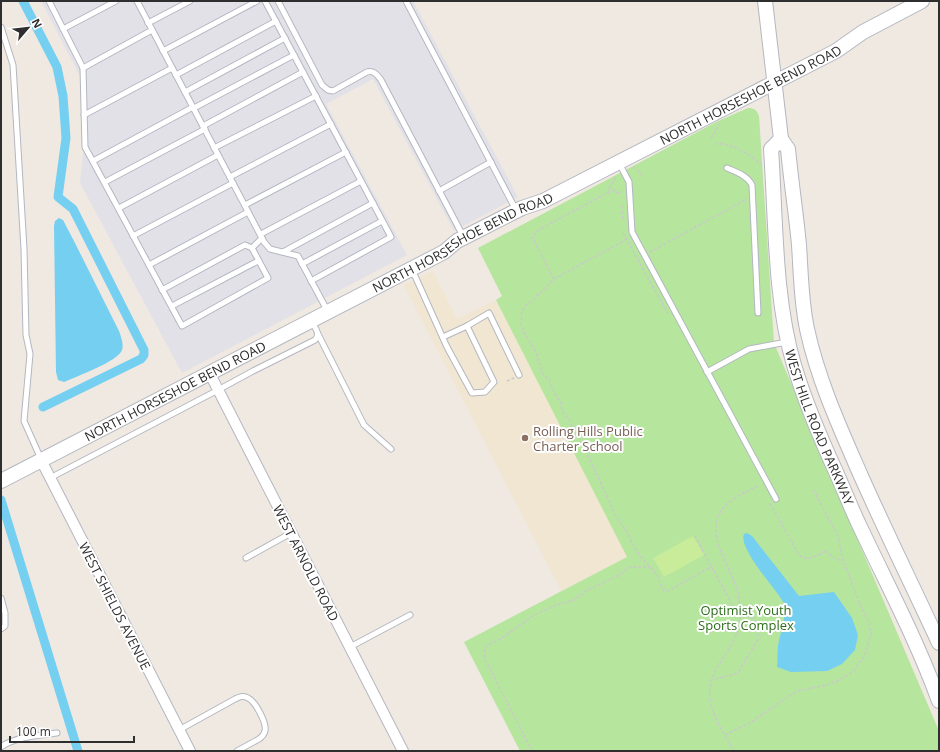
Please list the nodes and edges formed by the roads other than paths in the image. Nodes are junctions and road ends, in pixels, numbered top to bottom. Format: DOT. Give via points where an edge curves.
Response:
graph roads {
  1 [pos="49,1"];
  2 [pos="116,1"];
  3 [pos="137,1"];
  4 [pos="190,1"];
  5 [pos="257,1"];
  6 [pos="265,1"];
  7 [pos="278,1"];
  8 [pos="406,1"];
  9 [pos="765,1"];
  10 [pos="922,1"];
  11 [pos="276,21"];
  12 [pos="148,23"];
  13 [pos="1,27"];
  14 [pos="63,29"];
  15 [pos="152,30"];
  16 [pos="285,38"];
  17 [pos="163,50"];
  18 [pos="294,55"];
  19 [pos="83,68"];
  20 [pos="172,68"];
  21 [pos="303,72"];
  22 [pos="176,75"];
  23 [pos="775,82"];
  24 [pos="185,92"];
  25 [pos="316,96"];
  26 [pos="193,108"];
  27 [pos="84,115"];
  28 [pos="331,124"];
  29 [pos="204,128"];
  30 [pos="781,139"];
  31 [pos="214,148"];
  32 [pos="346,152"];
  33 [pos="218,155"];
  34 [pos="93,161"];
  35 [pos="491,162"];
  36 [pos="622,168"];
  37 [pos="727,168"];
  38 [pos="230,177"];
  39 [pos="361,181"];
  40 [pos="105,182"];
  41 [pos="233,183"];
  42 [pos="439,191"];
  43 [pos="373,202"];
  44 [pos="245,205"];
  45 [pos="119,208"];
  46 [pos="517,210"];
  47 [pos="248,212"];
  48 [pos="382,221"];
  49 [pos="133,236"];
  50 [pos="261,236"];
  51 [pos="464,238"];
  52 [pos="252,248"];
  53 [pos="283,252"];
  54 [pos="258,261"];
  55 [pos="302,264"];
  56 [pos="149,265"];
  57 [pos="408,271"];
  58 [pos="311,281"];
  59 [pos="162,290"];
  60 [pos="172,306"];
  61 [pos="328,313"];
  62 [pos="758,313"];
  63 [pos="467,326"];
  64 [pos="315,327"];
  65 [pos="443,337"];
  66 [pos="788,342"];
  67 [pos="706,372"];
  68 [pos="210,374"];
  69 [pos="519,375"];
  70 [pos="218,390"];
  71 [pos="391,449"];
  72 [pos="41,460"];
  73 [pos="50,478"];
  74 [pos="1,481"];
  75 [pos="776,499"];
  76 [pos="291,533"];
  77 [pos="246,558"];
  78 [pos="1,598"];
  79 [pos="410,615"];
  80 [pos="1,629"];
  81 [pos="939,643"];
  82 [pos="350,647"];
  83 [pos="939,701"];
  84 [pos="179,730"];
  85 [pos="57,733"];
  86 [pos="1,748"];
  87 [pos="190,751"];
  88 [pos="237,751"];
  89 [pos="403,751"];
  1 -- 14 [label="lane"];
  2 -- 14 [label="lane"];
  3 -- 12 [label="lane"];
  4 -- 12 [label="lane"];
  5 -- 17 [label="lane"];
  6 -- 11 [label="lane"];
  7 -- 42 [label="lane" via="322,85 328,90 333,91 371,71 381,80"];
  8 -- 35 [label="lane"];
  9 -- 23 [label="street, WEST HILL ROAD PARKWAY"];
  10 -- 23 [label="street, NORTH HORSESHOE BEND ROAD"];
  11 -- 16 [label="lane"];
  11 -- 22 [label="lane"];
  12 -- 15 [label="lane"];
  13 -- 72 [label="lane" via="13,65 24,250 26,334 30,354 24,421"];
  14 -- 19 [label="lane"];
  15 -- 17 [label="lane"];
  15 -- 19 [label="lane"];
  16 -- 18 [label="lane"];
  16 -- 24 [label="lane"];
  17 -- 20 [label="lane"];
  18 -- 21 [label="lane"];
  18 -- 26 [label="lane"];
  19 -- 27 [label="lane"];
  20 -- 22 [label="lane"];
  20 -- 27 [label="lane"];
  21 -- 25 [label="lane"];
  21 -- 29 [label="lane"];
  22 -- 24 [label="lane"];
  23 -- 30 [label="street, WEST HILL ROAD PARKWAY"];
  23 -- 36 [label="street, NORTH HORSESHOE BEND ROAD"];
  24 -- 26 [label="lane"];
  25 -- 28 [label="lane"];
  25 -- 31 [label="lane"];
  26 -- 29 [label="lane"];
  26 -- 34 [label="lane"];
  27 -- 34 [label="lane" via="85,147"];
  28 -- 32 [label="lane"];
  28 -- 38 [label="lane"];
  29 -- 31 [label="lane"];
  29 -- 40 [label="lane"];
  30 -- 66 [label="street, WEST HILL ROAD PARKWAY" via="771,149 780,296"];
  30 -- 81 [label="street, WEST HILL ROAD PARKWAY" via="788,149 802,294 815,359 841,431"];
  31 -- 33 [label="lane"];
  32 -- 39 [label="lane"];
  32 -- 44 [label="lane"];
  33 -- 38 [label="lane"];
  33 -- 45 [label="lane"];
  34 -- 40 [label="lane"];
  35 -- 42 [label="lane"];
  35 -- 46 [label="lane"];
  36 -- 46 [label="street, NORTH HORSESHOE BEND ROAD" via="543,202"];
  36 -- 67 [label="lane" via="629,182 632,232"];
  37 -- 62 [label="lane" via="745,176 752,184"];
  38 -- 41 [label="lane"];
  39 -- 43 [label="lane"];
  39 -- 50 [label="lane"];
  40 -- 45 [label="lane"];
  41 -- 44 [label="lane"];
  41 -- 49 [label="lane"];
  42 -- 51 [label="lane"];
  43 -- 48 [label="lane"];
  43 -- 53 [label="lane"];
  44 -- 47 [label="lane"];
  45 -- 49 [label="lane"];
  46 -- 51 [label="street, NORTH HORSESHOE BEND ROAD"];
  47 -- 50 [label="lane"];
  47 -- 56 [label="lane"];
  48 -- 55 [label="lane"];
  48 -- 58 [label="lane" via="391,237"];
  49 -- 56 [label="lane"];
  50 -- 52 [label="lane"];
  50 -- 53 [label="lane" via="270,249"];
  51 -- 57 [label="street, NORTH HORSESHOE BEND ROAD"];
  52 -- 54 [label="lane"];
  52 -- 59 [label="lane" via="245,245"];
  53 -- 55 [label="lane" via="298,256"];
  54 -- 60 [label="lane"];
  54 -- 60 [label="lane" via="268,278 182,326"];
  55 -- 58 [label="lane"];
  56 -- 59 [label="lane"];
  57 -- 61 [label="street, NORTH HORSESHOE BEND ROAD"];
  57 -- 65 [label="lane" via="415,276"];
  58 -- 61 [label="lane"];
  59 -- 60 [label="lane"];
  61 -- 64 [label="street, NORTH HORSESHOE BEND ROAD"];
  63 -- 65 [label="lane"];
  63 -- 65 [label="lane" via="494,382 485,392 472,392"];
  63 -- 69 [label="lane" via="489,312"];
  64 -- 68 [label="street, NORTH HORSESHOE BEND ROAD"];
  64 -- 70 [label="lane" via="318,337 315,340"];
  64 -- 71 [label="lane" via="364,425"];
  66 -- 67 [label="lane" via="749,349"];
  66 -- 83 [label="street, WEST HILL ROAD PARKWAY" via="806,402 821,439 924,662"];
  67 -- 75 [label="lane"];
  68 -- 70 [label="street, WEST ARNOLD ROAD"];
  68 -- 72 [label="street, NORTH HORSESHOE BEND ROAD"];
  70 -- 73 [label="lane"];
  70 -- 76 [label="street, WEST ARNOLD ROAD"];
  72 -- 73 [label="street, WEST SHIELDS AVENUE"];
  72 -- 74 [label="street, NORTH HORSESHOE BEND ROAD"];
  73 -- 84 [label="street, WEST SHIELDS AVENUE"];
  76 -- 77 [label="lane"];
  76 -- 82 [label="street, WEST ARNOLD ROAD"];
  78 -- 80 [label="lane" via="5,626"];
  79 -- 82 [label="lane"];
  82 -- 89 [label="street, WEST ARNOLD ROAD"];
  84 -- 87 [label="street, WEST SHIELDS AVENUE"];
  84 -- 88 [label="lane" via="235,699 247,697 262,717 265,731 263,736"];
  85 -- 86 [label="lane" via="6,743"];
}
